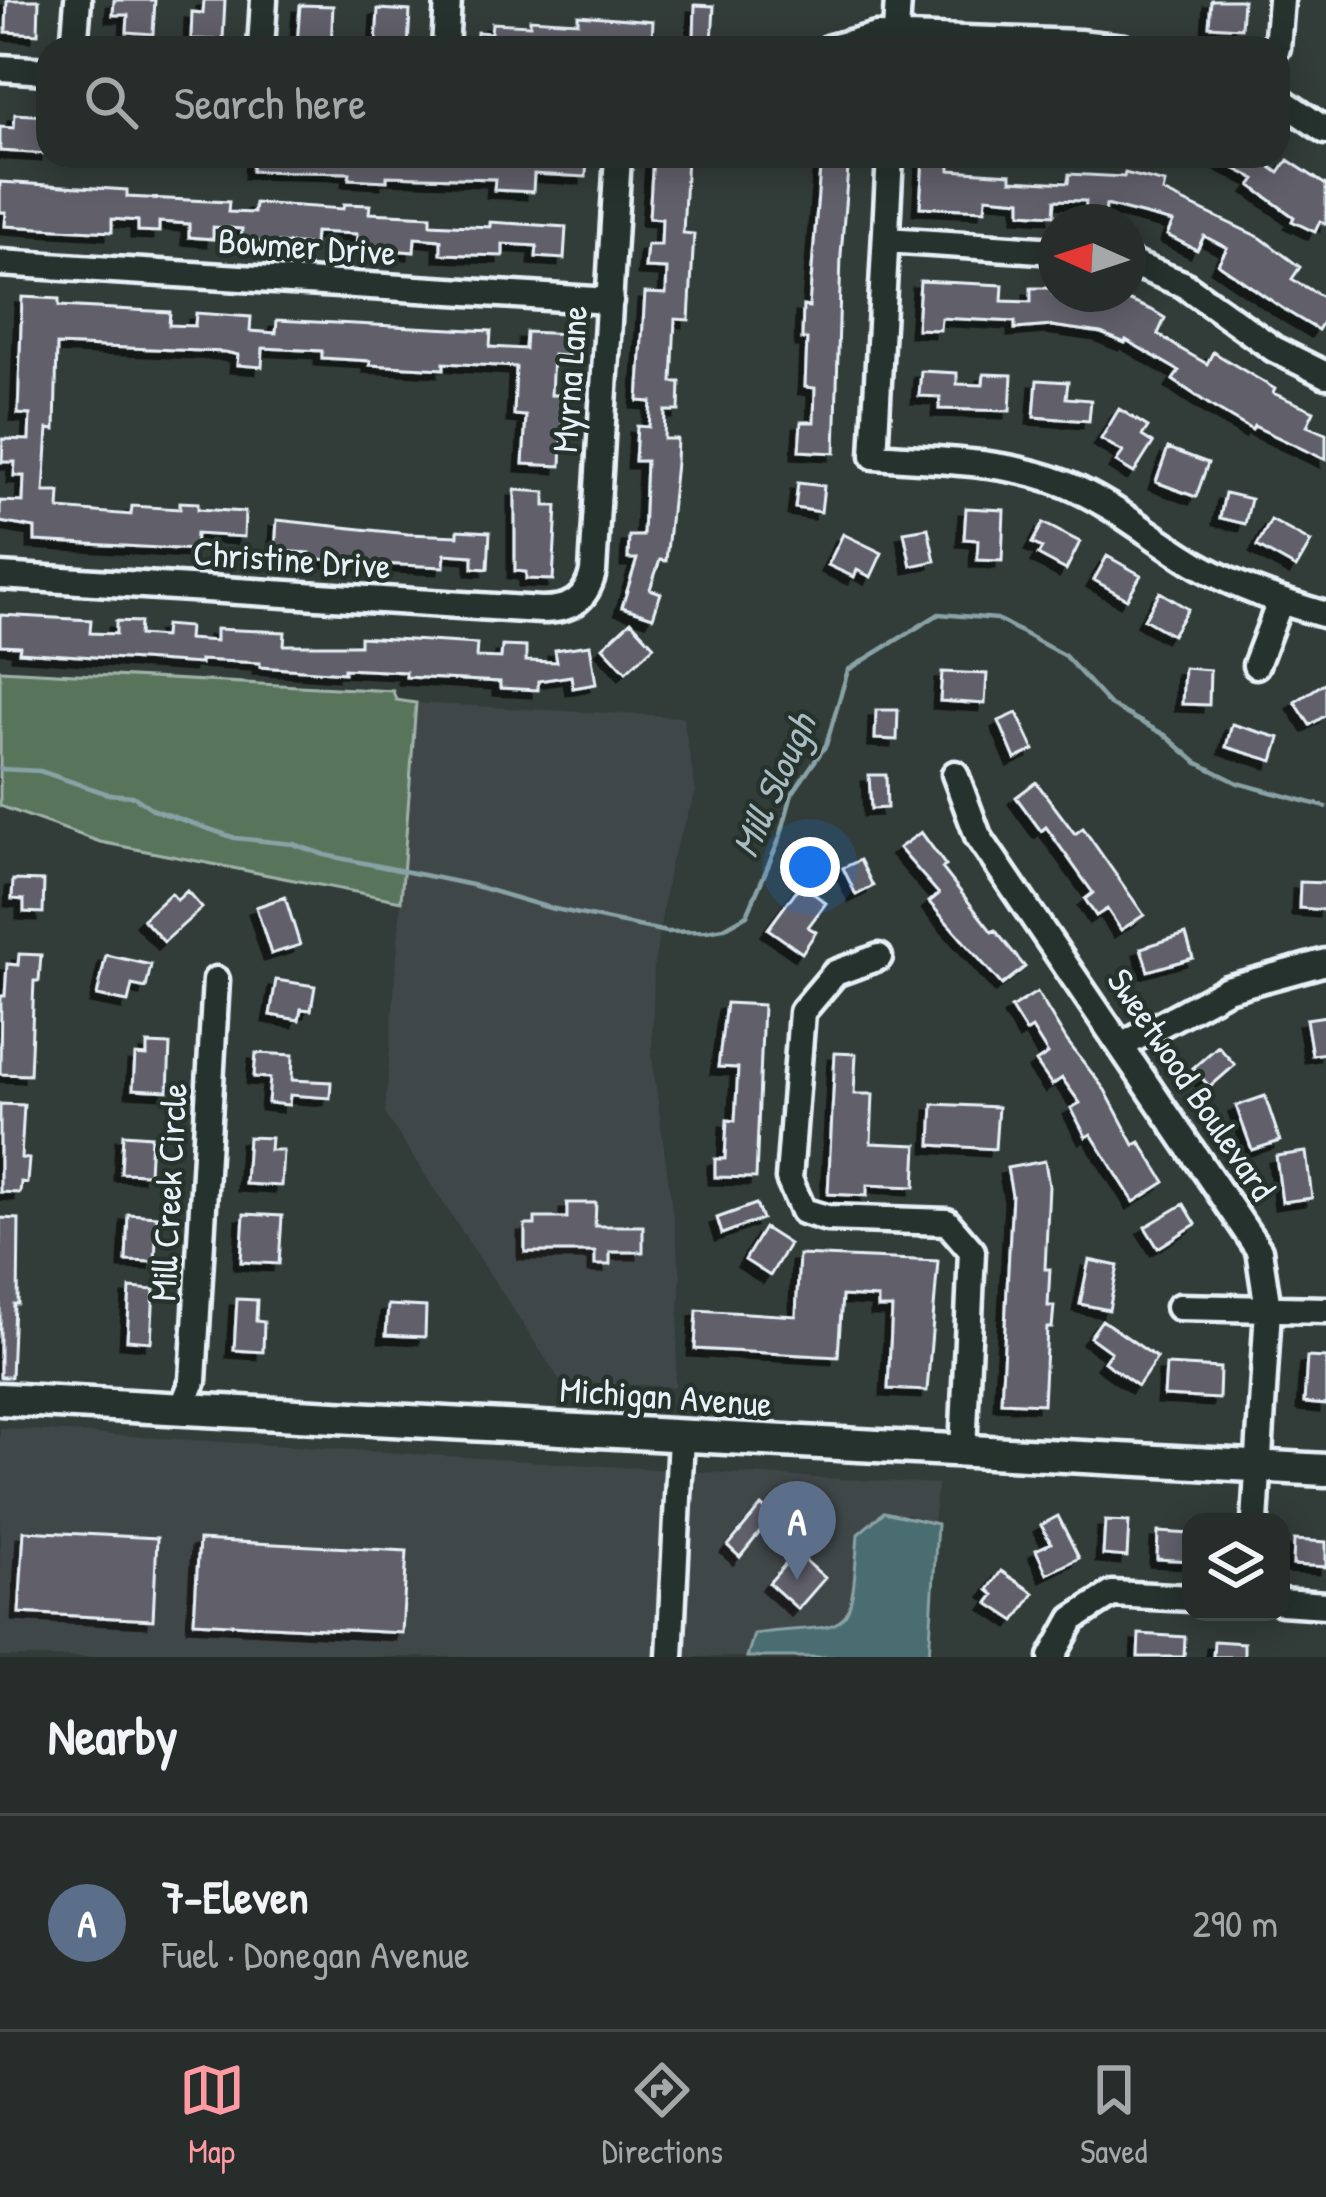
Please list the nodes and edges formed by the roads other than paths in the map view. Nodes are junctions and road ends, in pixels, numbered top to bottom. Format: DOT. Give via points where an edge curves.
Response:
graph roads {
  1 [pos="77,0"];
  2 [pos="264,0"];
  3 [pos="448,0"];
  4 [pos="898,0"];
  5 [pos="1281,0"];
  6 [pos="75,36"];
  7 [pos="262,36"];
  8 [pos="446,36"];
  9 [pos="896,36"];
  10 [pos="1278,36"];
  11 [pos="0,68"];
  12 [pos="36,70"];
  13 [pos="1290,106"];
  14 [pos="1326,130"];
  15 [pos="618,168"];
  16 [pos="889,168"];
  17 [pos="886,240"];
  18 [pos="1038,250"];
  19 [pos="0,263"];
  20 [pos="1146,269"];
  21 [pos="610,301"];
  22 [pos="1326,375"];
  23 [pos="0,576"];
  24 [pos="578,602"];
  25 [pos="1280,602"];
  26 [pos="1326,615"];
  27 [pos="1256,665"];
  28 [pos="955,774"];
  29 [pos="879,957"];
  30 [pos="1326,962"];
  31 [pos="216,980"];
  32 [pos="1123,1045"];
  33 [pos="1179,1307"];
  34 [pos="1268,1309"];
  35 [pos="1326,1310"];
  36 [pos="0,1399"];
  37 [pos="183,1406"];
  38 [pos="681,1438"];
  39 [pos="963,1451"];
  40 [pos="1256,1465"];
  41 [pos="1326,1469"];
  42 [pos="1255,1513"];
  43 [pos="1182,1598"];
  44 [pos="1290,1603"];
  45 [pos="1326,1605"];
  46 [pos="670,1657"];
  47 [pos="1052,1657"];
  1 -- 6 [label="street"];
  2 -- 7 [label="street"];
  3 -- 8 [label="street"];
  4 -- 9 [label="street"];
  5 -- 10 [label="street"];
  11 -- 12 [label="street"];
  13 -- 14 [label="street"];
  15 -- 21 [label="street, Myrna Lane"];
  16 -- 17 [label="street"];
  17 -- 18 [label="street"];
  17 -- 25 [label="street" via="874,456 1018,468 1064,483 1198,565"];
  19 -- 21 [label="street, Bowmer Drive"];
  20 -- 22 [label="street"];
  21 -- 24 [label="street, Myrna Lane" via="592,572"];
  23 -- 24 [label="street, Christine Drive" via="541,610"];
  25 -- 26 [label="street"];
  25 -- 27 [label="street"];
  28 -- 32 [label="street, Sweetwood Boulevard" via="978,836"];
  29 -- 39 [label="street" via="835,973 802,1012 790,1179 803,1211 947,1222 972,1251"];
  30 -- 32 [label="street" via="1227,988"];
  31 -- 37 [label="street, Mill Creek Circle" via="193,1381"];
  32 -- 34 [label="street, Sweetwood Boulevard" via="1259,1250"];
  33 -- 34 [label="street"];
  34 -- 35 [label="street"];
  34 -- 40 [label="street, Sweetwood Boulevard"];
  36 -- 37 [label="main road, Michigan Avenue"];
  37 -- 38 [label="main road, Michigan Avenue"];
  38 -- 39 [label="main road, Michigan Avenue"];
  38 -- 46 [label="street"];
  39 -- 40 [label="main road, Michigan Avenue"];
  40 -- 41 [label="main road, Michigan Avenue"];
  40 -- 42 [label="street, Sweetwood Boulevard"];
  43 -- 47 [label="street" via="1112,1594 1073,1618"];
  44 -- 45 [label="street"];
}
